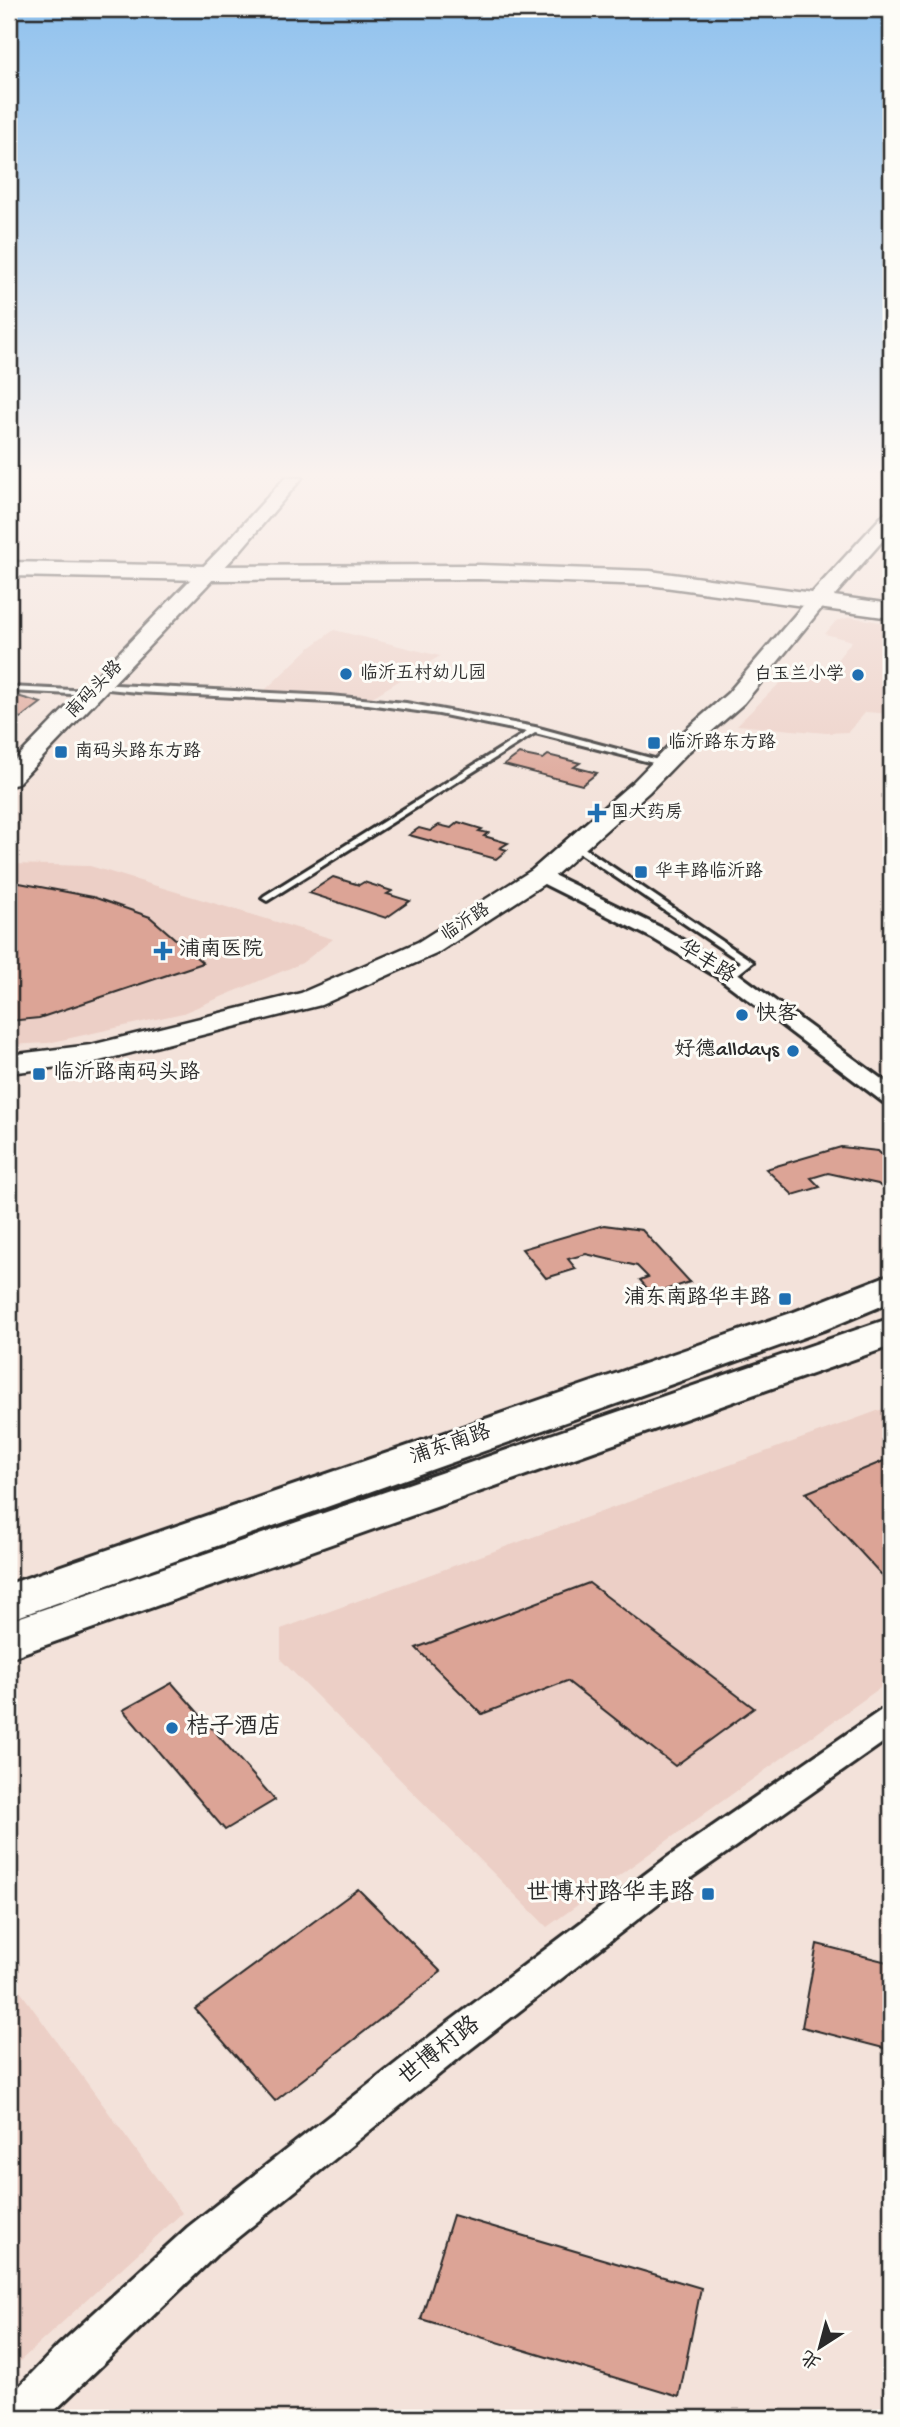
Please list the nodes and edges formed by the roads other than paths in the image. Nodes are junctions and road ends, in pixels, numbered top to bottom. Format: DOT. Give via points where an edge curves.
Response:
graph roads {
  1 [pos="190,591"];
  2 [pos="816,591"];
  3 [pos="825,592"];
  4 [pos="891,596"];
  5 [pos="891,611"];
  6 [pos="9,689"];
  7 [pos="96,690"];
  8 [pos="535,730"];
  9 [pos="665,763"];
  10 [pos="9,779"];
  11 [pos="575,845"];
  12 [pos="541,875"];
  13 [pos="267,898"];
  14 [pos="729,976"];
  15 [pos="9,1064"];
  16 [pos="891,1097"];
  17 [pos="891,1287"];
  18 [pos="891,1331"];
  19 [pos="9,1602"];
  20 [pos="9,1640"];
  21 [pos="891,1720"];
  22 [pos="18,2418"];
  1 -- 7 [label="street, 南码头路"];
  2 -- 3 [label="main road"];
  3 -- 4 [label="main road"];
  3 -- 5 [label="main road"];
  3 -- 9 [label="street, 临沂路" via="736,698"];
  6 -- 7 [label="lane"];
  7 -- 8 [label="lane" via="234,692 405,706"];
  7 -- 10 [label="street, 南码头路"];
  8 -- 9 [label="lane"];
  8 -- 13 [label="lane"];
  9 -- 11 [label="street, 临沂路"];
  11 -- 12 [label="street, 临沂路"];
  11 -- 14 [label="lane" via="748,962"];
  12 -- 14 [label="street, 华丰路" via="659,934"];
  12 -- 15 [label="street, 临沂路" via="427,948 311,999 91,1054"];
  14 -- 16 [label="street, 华丰路"];
  17 -- 19 [label="main road, 浦东南路" via="809,1321"];
  18 -- 20 [label="main road, 浦东南路"];
  21 -- 22 [label="street, 世博村路" via="680,1867 202,2241"];
}
